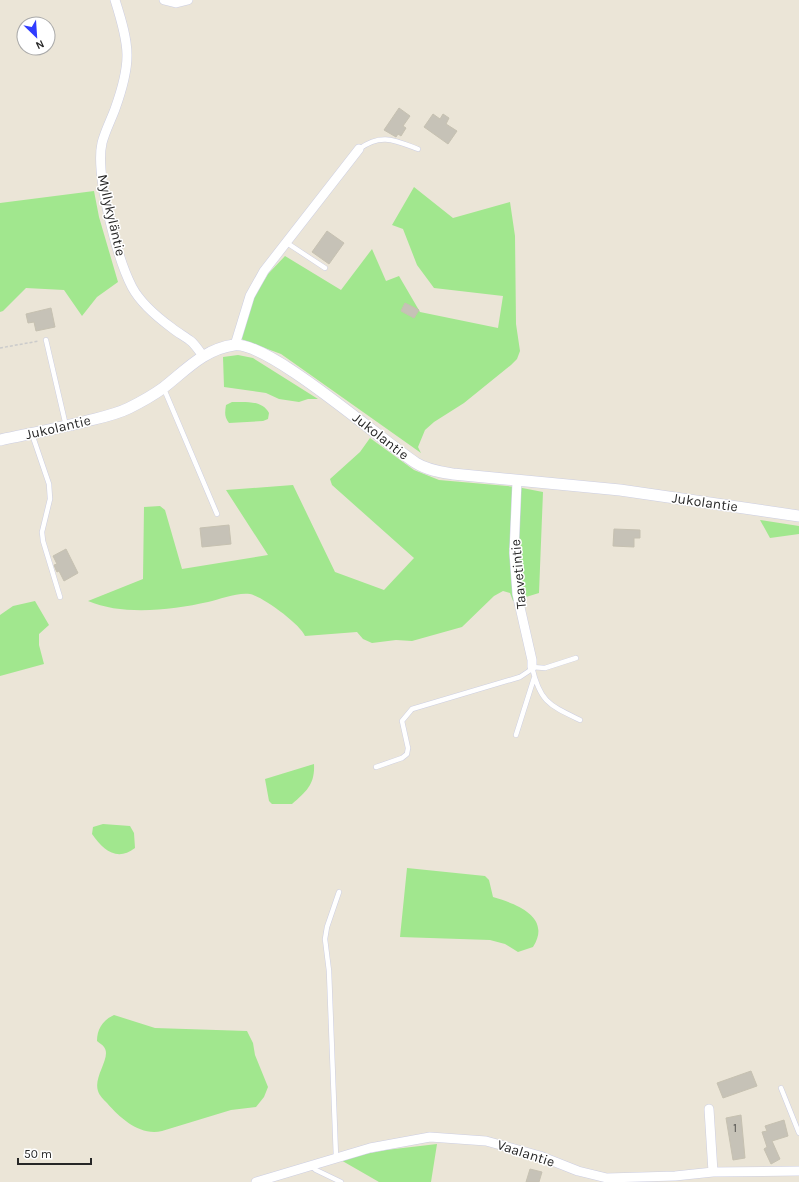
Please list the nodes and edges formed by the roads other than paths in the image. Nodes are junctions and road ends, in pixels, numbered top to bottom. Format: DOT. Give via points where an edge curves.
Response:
graph roads {
  1 [pos="115,0"];
  2 [pos="164,0"];
  3 [pos="188,0"];
  4 [pos="359,149"];
  5 [pos="418,149"];
  6 [pos="287,242"];
  7 [pos="325,268"];
  8 [pos="46,340"];
  9 [pos="235,345"];
  10 [pos="203,356"];
  11 [pos="164,387"];
  12 [pos="66,426"];
  13 [pos="32,434"];
  14 [pos="0,440"];
  15 [pos="517,481"];
  16 [pos="217,514"];
  17 [pos="799,516"];
  18 [pos="60,597"];
  19 [pos="576,658"];
  20 [pos="532,667"];
  21 [pos="534,678"];
  22 [pos="580,720"];
  23 [pos="516,735"];
  24 [pos="376,767"];
  25 [pos="339,892"];
  26 [pos="781,1088"];
  27 [pos="709,1109"];
  28 [pos="799,1134"];
  29 [pos="336,1157"];
  30 [pos="310,1164"];
  31 [pos="799,1171"];
  32 [pos="713,1172"];
  33 [pos="632,1180"];
  34 [pos="256,1182"];
  35 [pos="341,1182"];
  1 -- 10 [label="street, Myllykyläntie" via="127,42 128,57 121,90 102,144 101,175 104,195 124,268 132,287 153,313 191,342"];
  2 -- 3 [label="street" via="176,3"];
  4 -- 5 [label="lane" via="370,142 383,139"];
  4 -- 6 [label="street"];
  6 -- 7 [label="lane"];
  6 -- 9 [label="street" via="264,271 250,296"];
  8 -- 12 [label="lane"];
  9 -- 10 [label="street, Jukolantie"];
  9 -- 15 [label="street, Jukolantie" via="261,353 292,371 417,464 435,471"];
  10 -- 11 [label="street, Jukolantie"];
  11 -- 12 [label="street, Jukolantie" via="127,409"];
  11 -- 16 [label="lane"];
  12 -- 13 [label="street, Jukolantie"];
  13 -- 14 [label="street, Jukolantie"];
  13 -- 18 [label="lane" via="49,484 50,499 42,541"];
  15 -- 17 [label="street, Jukolantie" via="620,490"];
  15 -- 20 [label="street, Taavetintie" via="514,560 517,594"];
  19 -- 20 [label="lane" via="545,668"];
  20 -- 21 [label="lane"];
  20 -- 24 [label="lane" via="520,677 412,709 402,722 407,754"];
  21 -- 22 [label="lane" via="544,699"];
  21 -- 23 [label="lane"];
  25 -- 29 [label="lane" via="325,939"];
  26 -- 28 [label="lane"];
  27 -- 32 [label="street"];
  29 -- 30 [label="street, Vaalantie"];
  29 -- 33 [label="street, Vaalantie" via="416,1139 466,1139 506,1146 595,1176"];
  30 -- 34 [label="street, Vaalantie"];
  30 -- 35 [label="lane" via="316,1170"];
  31 -- 32 [label="street, Vaalantie"];
  32 -- 33 [label="street, Vaalantie"];
}
